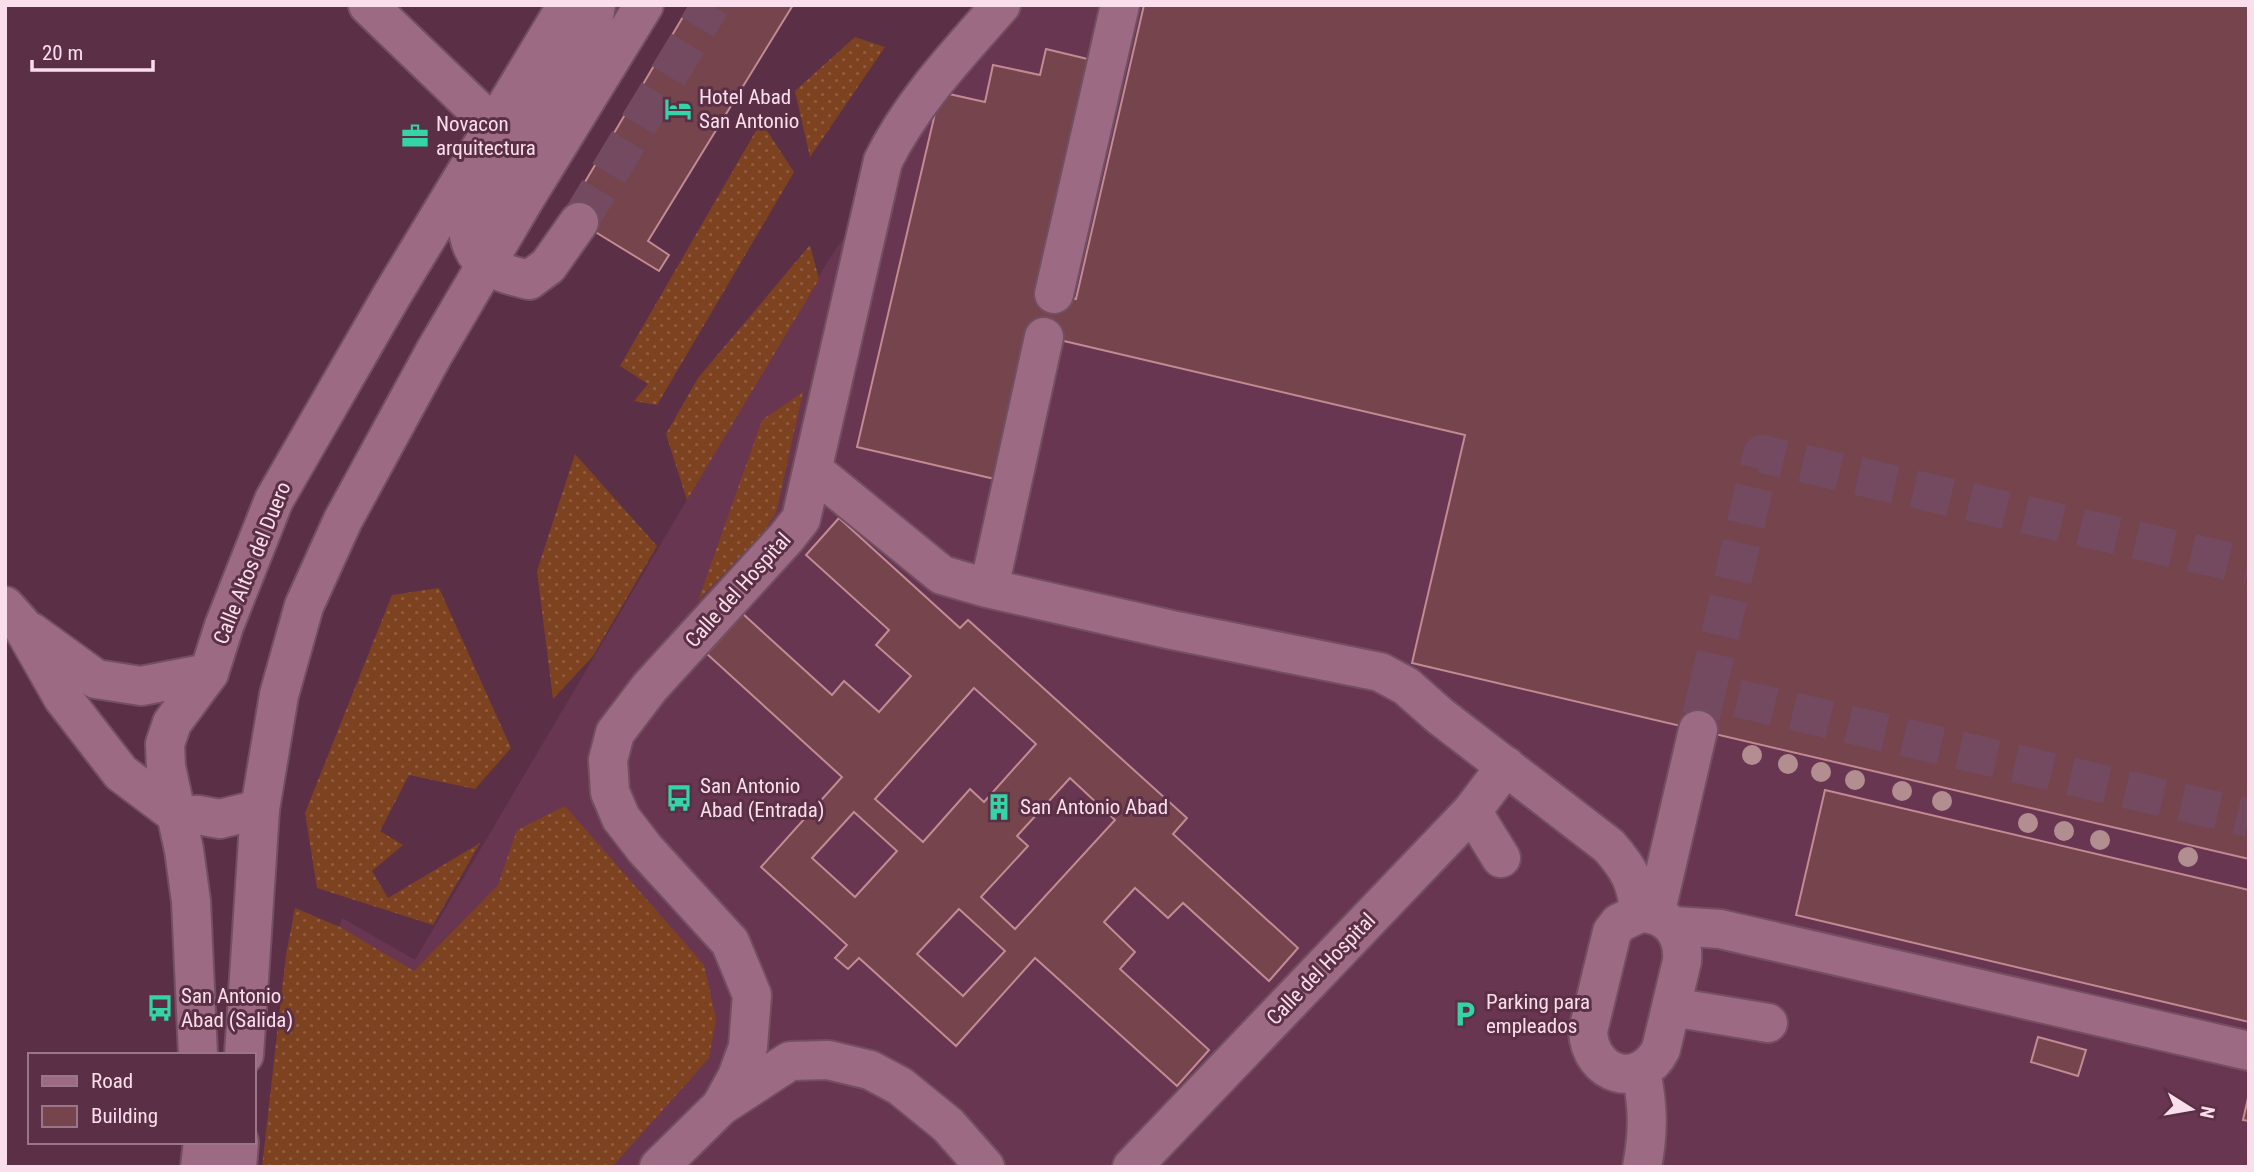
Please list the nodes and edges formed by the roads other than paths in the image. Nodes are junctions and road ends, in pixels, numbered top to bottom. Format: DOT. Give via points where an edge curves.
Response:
graph roads {
  1 [pos="368,5"];
  2 [pos="567,5"];
  3 [pos="596,5"];
  4 [pos="644,5"];
  5 [pos="1001,5"];
  6 [pos="1120,5"];
  7 [pos="495,127"];
  8 [pos="579,222"];
  9 [pos="486,264"];
  10 [pos="1054,294"];
  11 [pos="1044,337"];
  12 [pos="813,470"];
  13 [pos="989,588"];
  14 [pos="13,615"];
  15 [pos="209,673"];
  16 [pos="1698,730"];
  17 [pos="1506,766"];
  18 [pos="260,808"];
  19 [pos="1472,811"];
  20 [pos="177,815"];
  21 [pos="1501,858"];
  22 [pos="1656,918"];
  23 [pos="1672,1007"];
  24 [pos="1769,1023"];
  25 [pos="2249,1051"];
  26 [pos="198,1053"];
  27 [pos="244,1053"];
  28 [pos="1641,1070"];
  29 [pos="721,1106"];
  30 [pos="203,1144"];
  31 [pos="239,1144"];
  32 [pos="200,1167"];
  33 [pos="237,1167"];
  34 [pos="659,1167"];
  35 [pos="985,1167"];
  36 [pos="1132,1167"];
  37 [pos="1642,1167"];
  1 -- 7 [label="street"];
  2 -- 7 [label="street, Calle Altos del Duero"];
  3 -- 9 [label="street" via="582,45 469,236 472,250"];
  4 -- 9 [label="street"];
  5 -- 12 [label="street, Calle del Hospital" via="911,113 883,161"];
  6 -- 10 [label="street"];
  7 -- 15 [label="street, Calle Altos del Duero" via="274,500"];
  8 -- 9 [label="street" via="548,266 530,280 503,274"];
  9 -- 18 [label="street" via="349,509 304,606 279,695"];
  11 -- 13 [label="street"];
  12 -- 13 [label="street" via="942,575"];
  12 -- 29 [label="street, Calle del Hospital" via="800,519 650,687 615,733 608,760 610,792 621,818 730,942 752,995 748,1048"];
  13 -- 17 [label="street" via="1227,643 1380,672 1406,686"];
  14 -- 15 [label="street" via="96,679 141,686"];
  14 -- 20 [label="street" via="63,698 121,774"];
  15 -- 20 [label="street, Calle Altos del Duero" via="172,723 165,744"];
  16 -- 22 [label="street"];
  17 -- 19 [label="street, Calle del Hospital"];
  17 -- 22 [label="street" via="1618,855"];
  18 -- 20 [label="street" via="220,819"];
  18 -- 27 [label="street"];
  19 -- 21 [label="street"];
  19 -- 36 [label="street, Calle del Hospital"];
  20 -- 26 [label="street, Calle Altos del Duero" via="191,901"];
  22 -- 23 [label="street" via="1683,948"];
  22 -- 25 [label="street"];
  22 -- 28 [label="street" via="1619,923 1612,932 1588,1031 1592,1052 1605,1068 1624,1074"];
  23 -- 24 [label="street"];
  23 -- 28 [label="street" via="1661,1049"];
  28 -- 37 [label="street" via="1648,1108"];
  29 -- 34 [label="street, Calle del Hospital"];
  29 -- 35 [label="street, Calle del Hospital" via="790,1061 828,1060 870,1070 900,1086 948,1125"];
  30 -- 32 [label="street"];
  31 -- 33 [label="street"];
}
